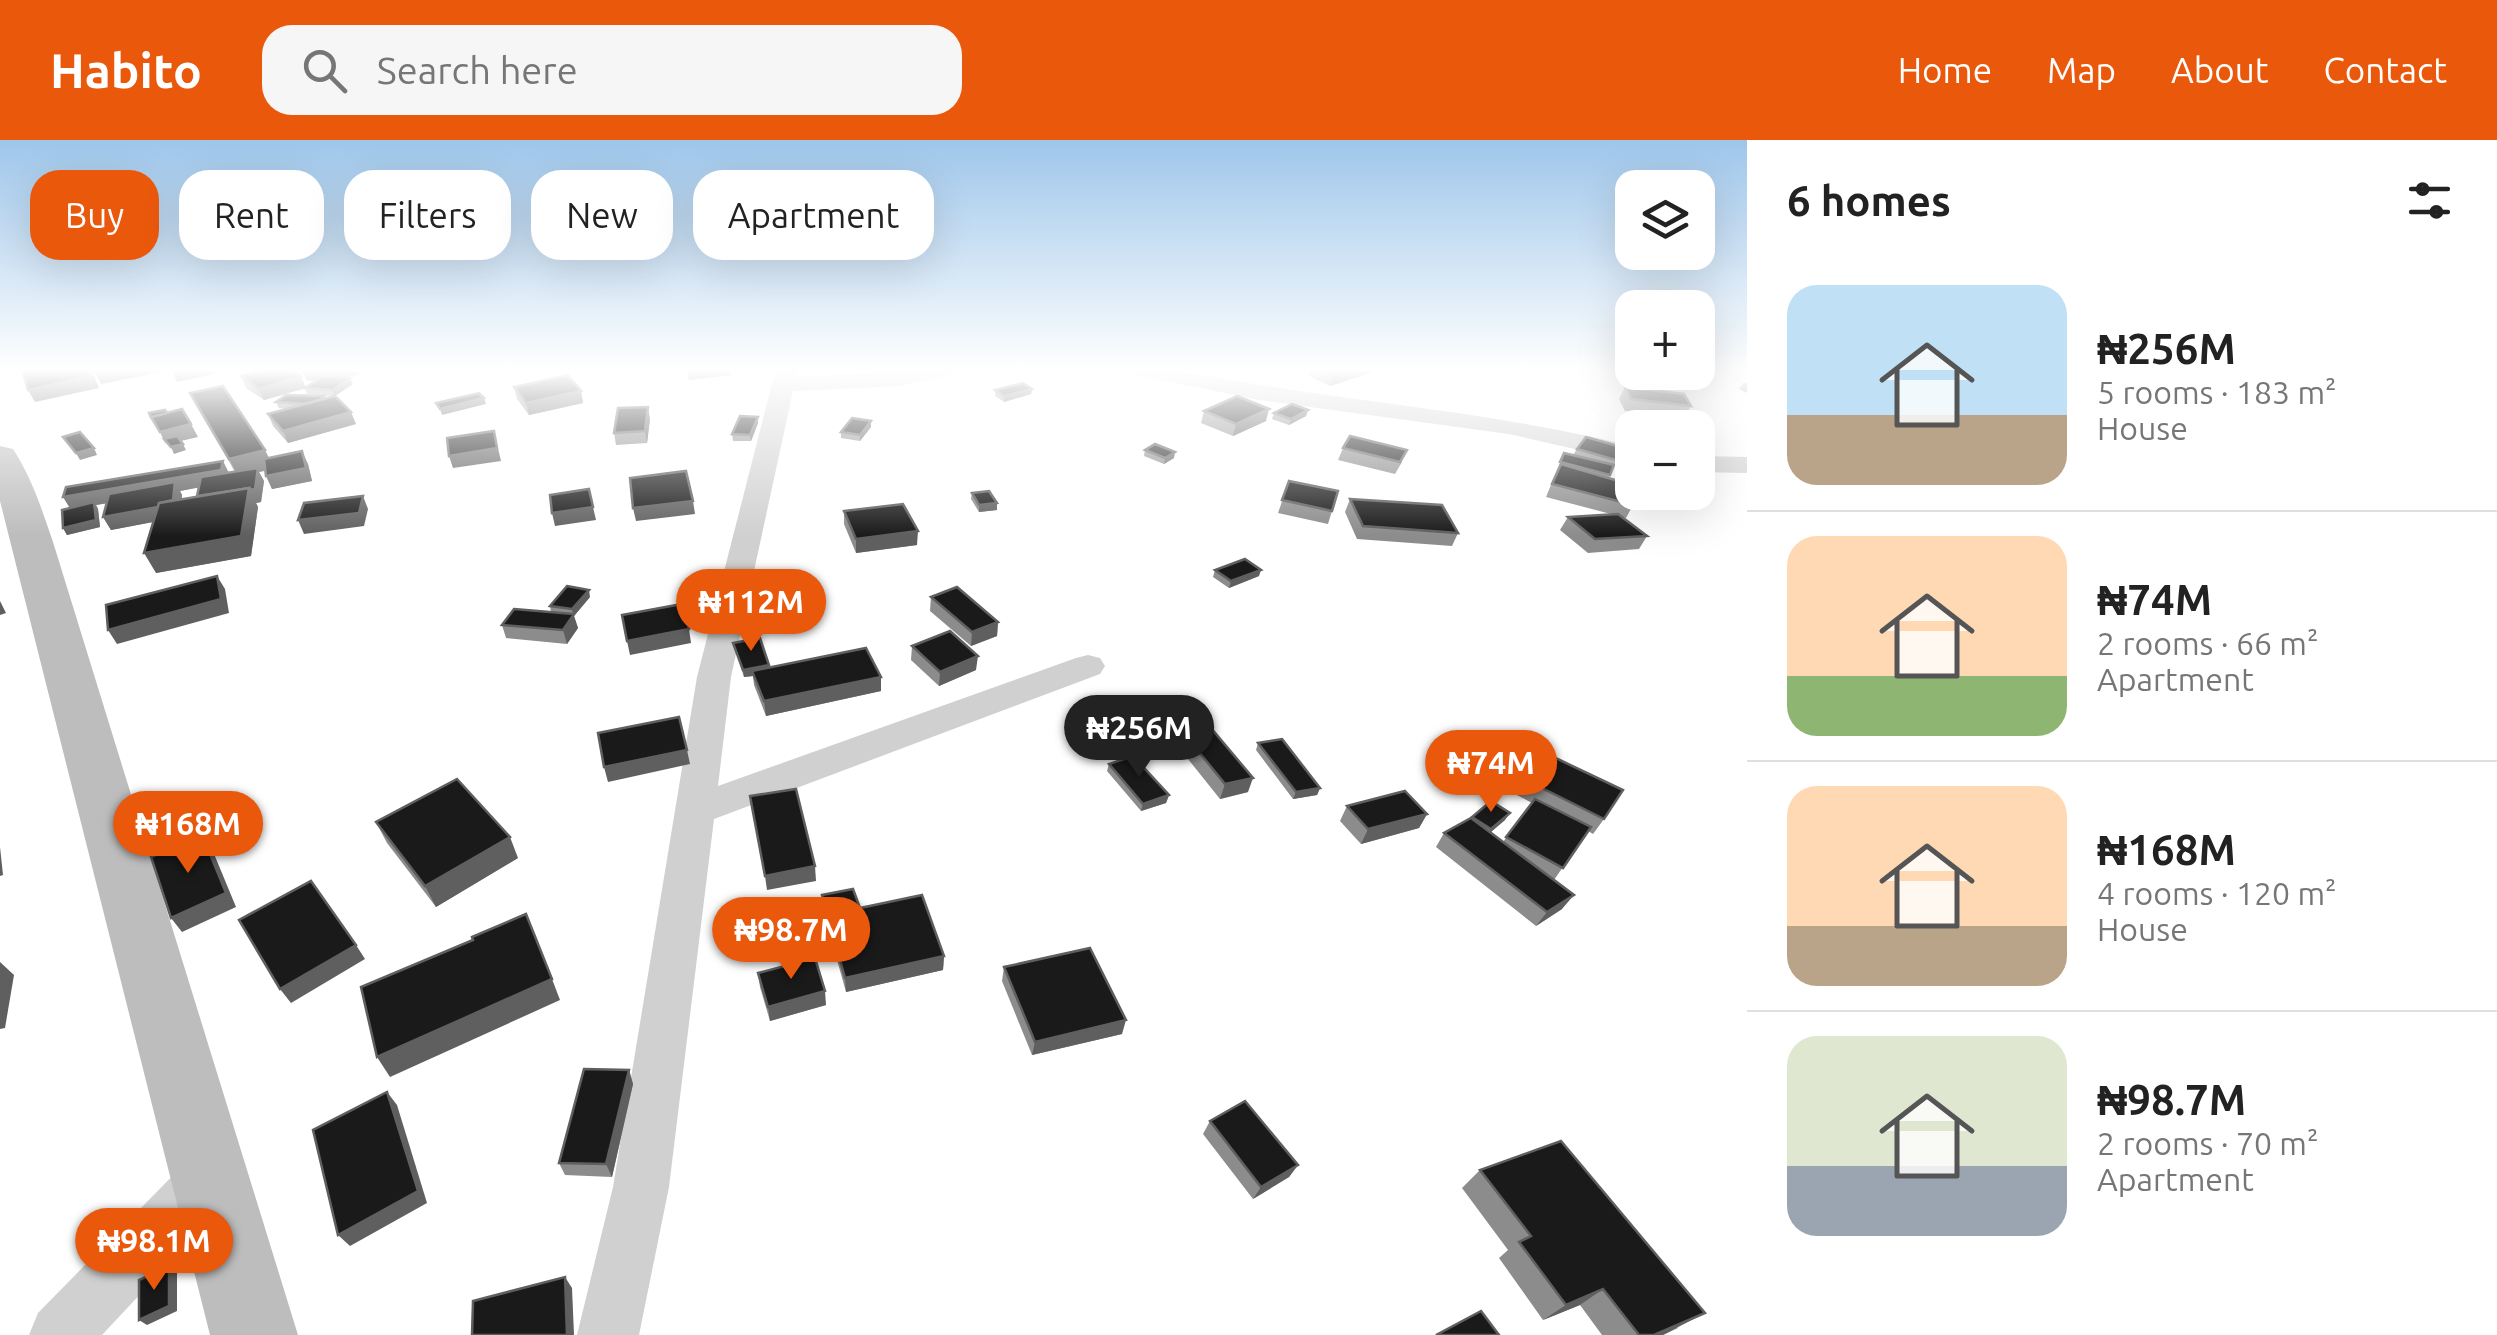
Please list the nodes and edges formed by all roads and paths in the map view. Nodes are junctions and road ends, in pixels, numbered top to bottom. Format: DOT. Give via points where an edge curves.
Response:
graph roads {
  1 [pos="772,424"];
  2 [pos="1484,424"];
  3 [pos="1615,450"];
  4 [pos="0,457"];
  5 [pos="1715,464"];
  6 [pos="1747,465"];
  7 [pos="1088,666"];
  8 [pos="696,810"];
  9 [pos="212,1176"];
  10 [pos="60,1335"];
  11 [pos="254,1335"];
  12 [pos="608,1335"];
  1 -- 8 [label="street" via="714,677"];
  2 -- 3 [label="street"];
  4 -- 9 [label="main road" via="32,542"];
  5 -- 6 [label="street"];
  7 -- 8 [label="street"];
  8 -- 12 [label="street" via="640,1188"];
  9 -- 10 [label="street"];
  9 -- 11 [label="main road"];
}
